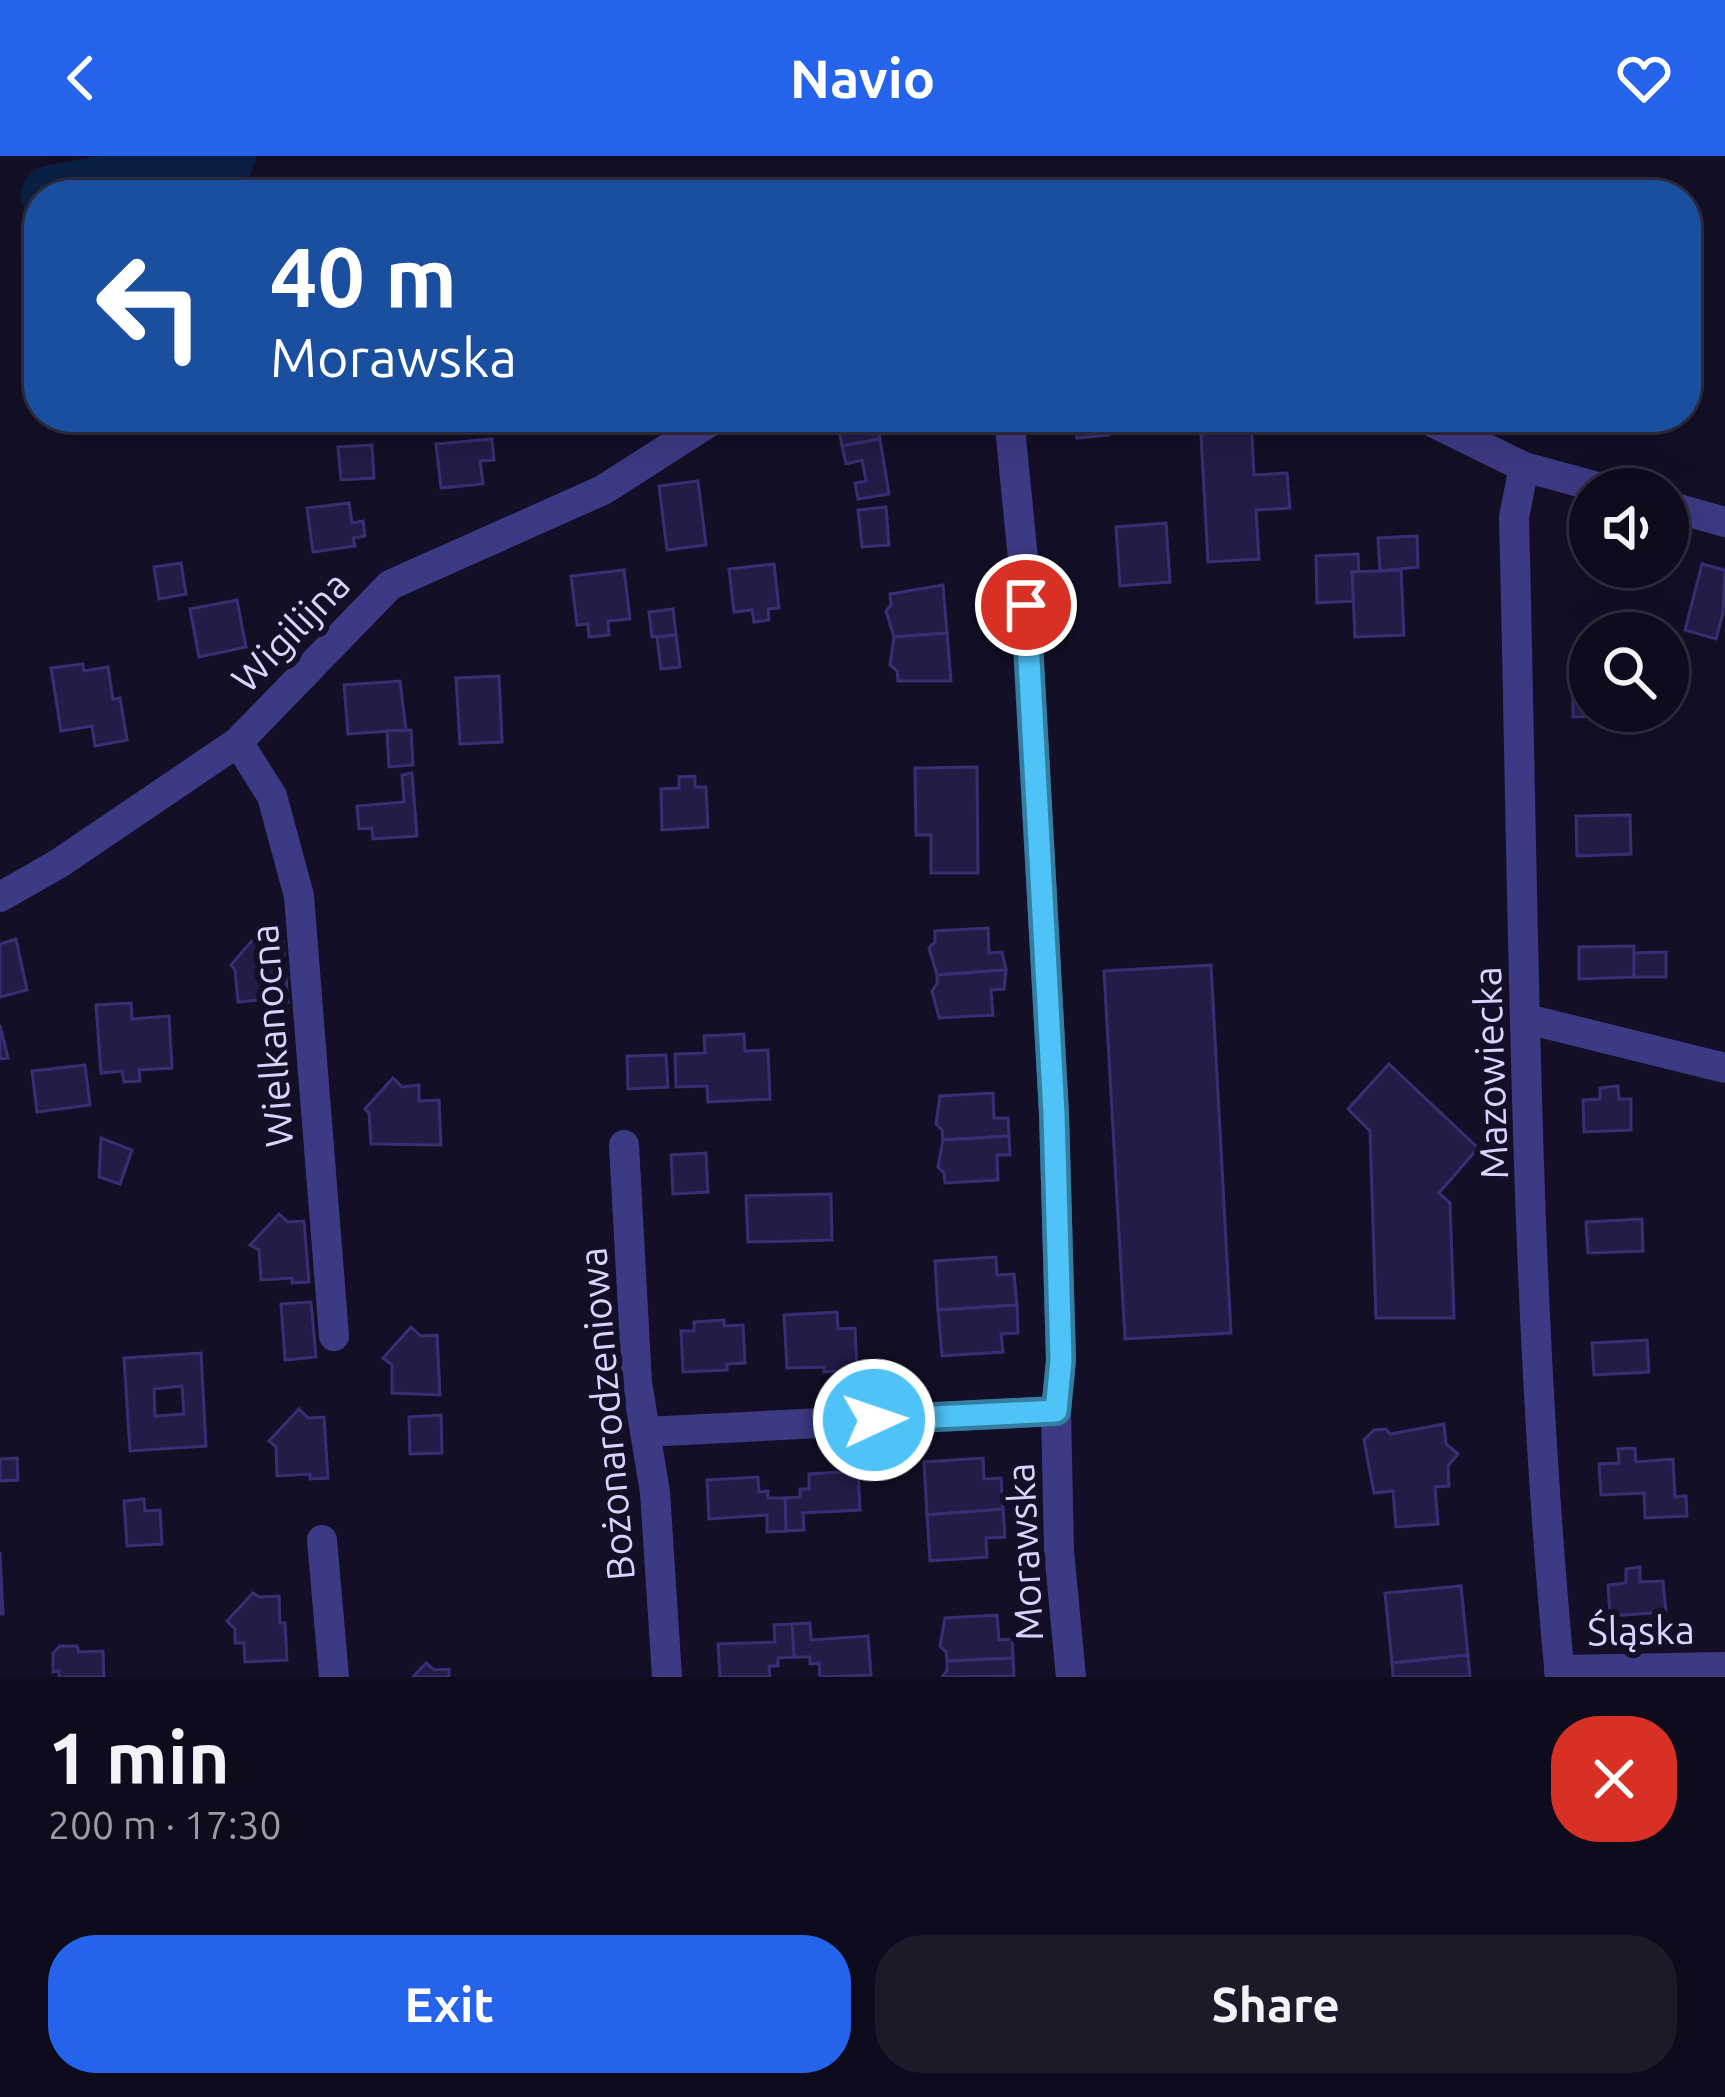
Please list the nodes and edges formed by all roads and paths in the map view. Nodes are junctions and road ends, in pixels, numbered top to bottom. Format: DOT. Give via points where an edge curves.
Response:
graph roads {
  1 [pos="694,432"];
  2 [pos="1010,432"];
  3 [pos="1453,432"];
  4 [pos="1524,467"];
  5 [pos="1569,479"];
  6 [pos="1689,512"];
  7 [pos="1725,521"];
  8 [pos="238,742"];
  9 [pos="0,897"];
  10 [pos="1527,1019"];
  11 [pos="1725,1068"];
  12 [pos="624,1145"];
  13 [pos="334,1336"];
  14 [pos="1056,1411"];
  15 [pos="646,1432"];
  16 [pos="322,1540"];
  17 [pos="1725,1667"];
  18 [pos="1559,1673"];
  19 [pos="334,1677"];
  20 [pos="667,1677"];
  21 [pos="1072,1677"];
  1 -- 8 [label="street, Wigilijna" via="603,490 390,585"];
  2 -- 14 [label="street, Morawska" via="1054,1114"];
  3 -- 4 [label="street"];
  4 -- 5 [label="street"];
  4 -- 10 [label="street, Mazowiecka" via="1514,517"];
  6 -- 7 [label="street"];
  8 -- 9 [label="street, Wigilijna"];
  8 -- 13 [label="street, Wielkanocna" via="272,796 299,896"];
  10 -- 11 [label="street"];
  10 -- 18 [label="street, Mazowiecka"];
  12 -- 15 [label="street, Bożonarodzeniowa"];
  14 -- 15 [label="street"];
  14 -- 21 [label="street, Morawska"];
  15 -- 20 [label="street, Bożonarodzeniowa"];
  16 -- 19 [label="street"];
  17 -- 18 [label="street, Śląska"];
}
